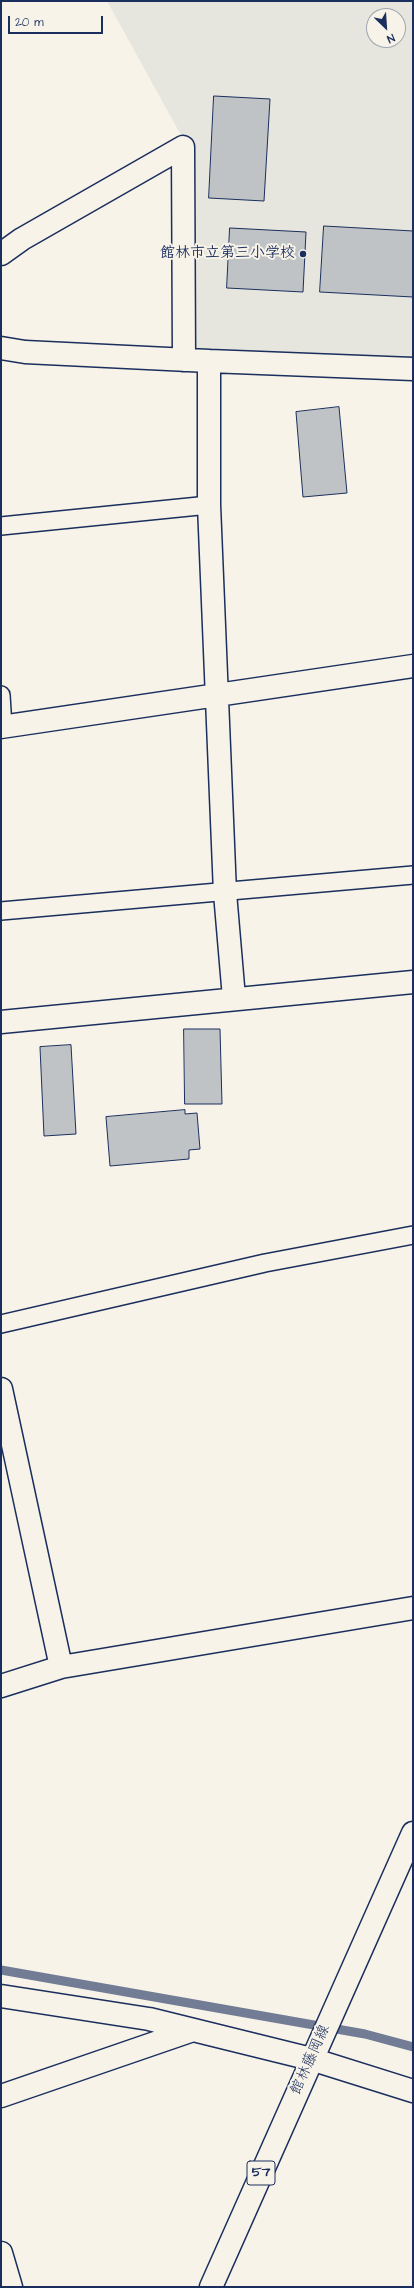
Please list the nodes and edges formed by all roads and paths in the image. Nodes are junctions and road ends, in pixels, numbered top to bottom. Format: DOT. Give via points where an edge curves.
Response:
graph roads {
  1 [pos="1,254"];
  2 [pos="1,348"];
  3 [pos="184,360"];
  4 [pos="209,361"];
  5 [pos="413,369"];
  6 [pos="209,505"];
  7 [pos="1,526"];
  8 [pos="413,666"];
  9 [pos="1,695"];
  10 [pos="218,695"];
  11 [pos="2,727"];
  12 [pos="413,875"];
  13 [pos="225,893"];
  14 [pos="1,910"];
  15 [pos="413,982"];
  16 [pos="234,998"];
  17 [pos="1,1022"];
  18 [pos="413,1235"];
  19 [pos="1,1324"];
  20 [pos="1,1389"];
  21 [pos="413,1608"];
  22 [pos="61,1667"];
  23 [pos="1,1686"];
  24 [pos="413,1834"];
  25 [pos="406,1866"];
  26 [pos="1,1996"];
  27 [pos="193,2030"];
  28 [pos="311,2059"];
  29 [pos="413,2091"];
  30 [pos="1,2096"];
  31 [pos="1,2253"];
  32 [pos="11,2287"];
  33 [pos="211,2287"];
  1 -- 3 [label="street" via="22,239 183,147"];
  2 -- 3 [label="street" via="25,352"];
  3 -- 4 [label="street"];
  4 -- 5 [label="street"];
  4 -- 6 [label="street"];
  6 -- 7 [label="lane"];
  6 -- 10 [label="street"];
  8 -- 10 [label="street"];
  9 -- 11 [label="lane"];
  10 -- 11 [label="street"];
  10 -- 13 [label="street"];
  12 -- 13 [label="lane"];
  13 -- 14 [label="lane"];
  13 -- 16 [label="street"];
  15 -- 16 [label="street"];
  16 -- 17 [label="street"];
  18 -- 19 [label="lane" via="265,1263"];
  20 -- 22 [label="street"];
  21 -- 22 [label="street"];
  22 -- 23 [label="street"];
  24 -- 25 [label="street, 館林藤岡線 / 57"];
  25 -- 28 [label="street, 館林藤岡線 / 57"];
  26 -- 27 [label="street" via="149,2019"];
  27 -- 28 [label="street"];
  27 -- 30 [label="street"];
  28 -- 29 [label="street"];
  28 -- 33 [label="street, 館林藤岡線 / 57"];
  31 -- 32 [label="street"];
}
